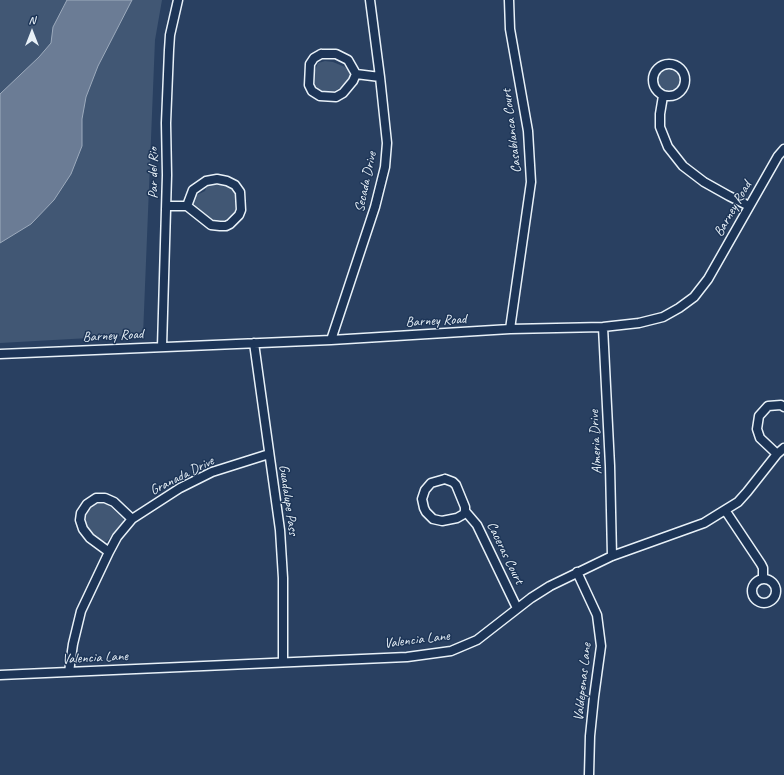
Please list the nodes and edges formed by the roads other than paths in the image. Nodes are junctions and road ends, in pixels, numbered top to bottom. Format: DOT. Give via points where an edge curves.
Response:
graph roads {
  1 [pos="178,0"];
  2 [pos="370,0"];
  3 [pos="509,0"];
  4 [pos="356,74"];
  5 [pos="380,77"];
  6 [pos="663,96"];
  7 [pos="784,149"];
  8 [pos="167,206"];
  9 [pos="188,206"];
  10 [pos="749,206"];
  11 [pos="603,327"];
  12 [pos="510,329"];
  13 [pos="331,340"];
  14 [pos="254,343"];
  15 [pos="162,346"];
  16 [pos="0,354"];
  17 [pos="784,407"];
  18 [pos="784,448"];
  19 [pos="269,454"];
  20 [pos="777,454"];
  21 [pos="725,510"];
  22 [pos="465,511"];
  23 [pos="132,519"];
  24 [pos="109,552"];
  25 [pos="612,556"];
  26 [pos="577,572"];
  27 [pos="763,579"];
  28 [pos="518,608"];
  29 [pos="283,662"];
  30 [pos="70,672"];
  31 [pos="0,675"];
  32 [pos="589,775"];
  1 -- 8 [label="street, Par del Rio" via="168,50"];
  2 -- 5 [label="street, Secada Drive"];
  3 -- 12 [label="street, Casablanca Court" via="510,29 528,131 531,182"];
  4 -- 4 [label="street" via="348,60 336,54 321,54 310,64 308,85 320,96 336,97 343,93"];
  4 -- 5 [label="street"];
  5 -- 13 [label="street, Secada Drive" via="386,143 385,167 376,207"];
  6 -- 6 [label="street" via="654,86 653,76 658,68 675,65 683,71 685,84 677,95"];
  6 -- 10 [label="street" via="660,127 668,147 683,166 704,182"];
  7 -- 10 [label="street, Barney Road"];
  8 -- 9 [label="street"];
  8 -- 15 [label="street, Par del Rio"];
  9 -- 9 [label="street" via="211,225 226,226 239,215 240,192 235,185 227,181 206,181 193,190"];
  10 -- 11 [label="street, Barney Road" via="708,279 694,297 663,317"];
  11 -- 12 [label="street, Barney Road"];
  11 -- 25 [label="street, Almeria Drive"];
  12 -- 13 [label="street, Barney Road"];
  13 -- 14 [label="street, Barney Road"];
  14 -- 15 [label="street, Barney Road"];
  14 -- 19 [label="street, Guadalupe Pass"];
  15 -- 16 [label="street, Barney Road"];
  17 -- 20 [label="street" via="768,406 759,416 756,430 760,438"];
  18 -- 20 [label="street, Valencia Lane"];
  19 -- 23 [label="street, Granada Drive" via="212,472 180,488"];
  19 -- 29 [label="street, Guadalupe Pass" via="280,530"];
  20 -- 21 [label="street, Valencia Lane" via="748,492"];
  21 -- 25 [label="street, Valencia Lane" via="704,523"];
  21 -- 27 [label="street" via="761,564"];
  22 -- 22 [label="street, Caceras Court" via="459,490 452,482 445,479 436,480 425,490 422,499 424,508 433,519 447,521 462,516"];
  22 -- 28 [label="street, Caceras Court" via="477,525"];
  23 -- 24 [label="street, Granada Drive" via="117,537"];
  23 -- 24 [label="street" via="114,502 105,498 96,498 87,504 81,513 83,529 90,538"];
  24 -- 30 [label="street, Granada Drive" via="82,611 73,644"];
  25 -- 26 [label="street, Valencia Lane"];
  26 -- 28 [label="street, Valencia Lane" via="550,586"];
  26 -- 32 [label="street, Valdepenas Lane" via="597,615 601,646 592,713"];
  28 -- 29 [label="street, Valencia Lane" via="477,640 451,651 407,657"];
  29 -- 30 [label="street, Valencia Lane"];
  30 -- 31 [label="street, Valencia Lane"];
}
